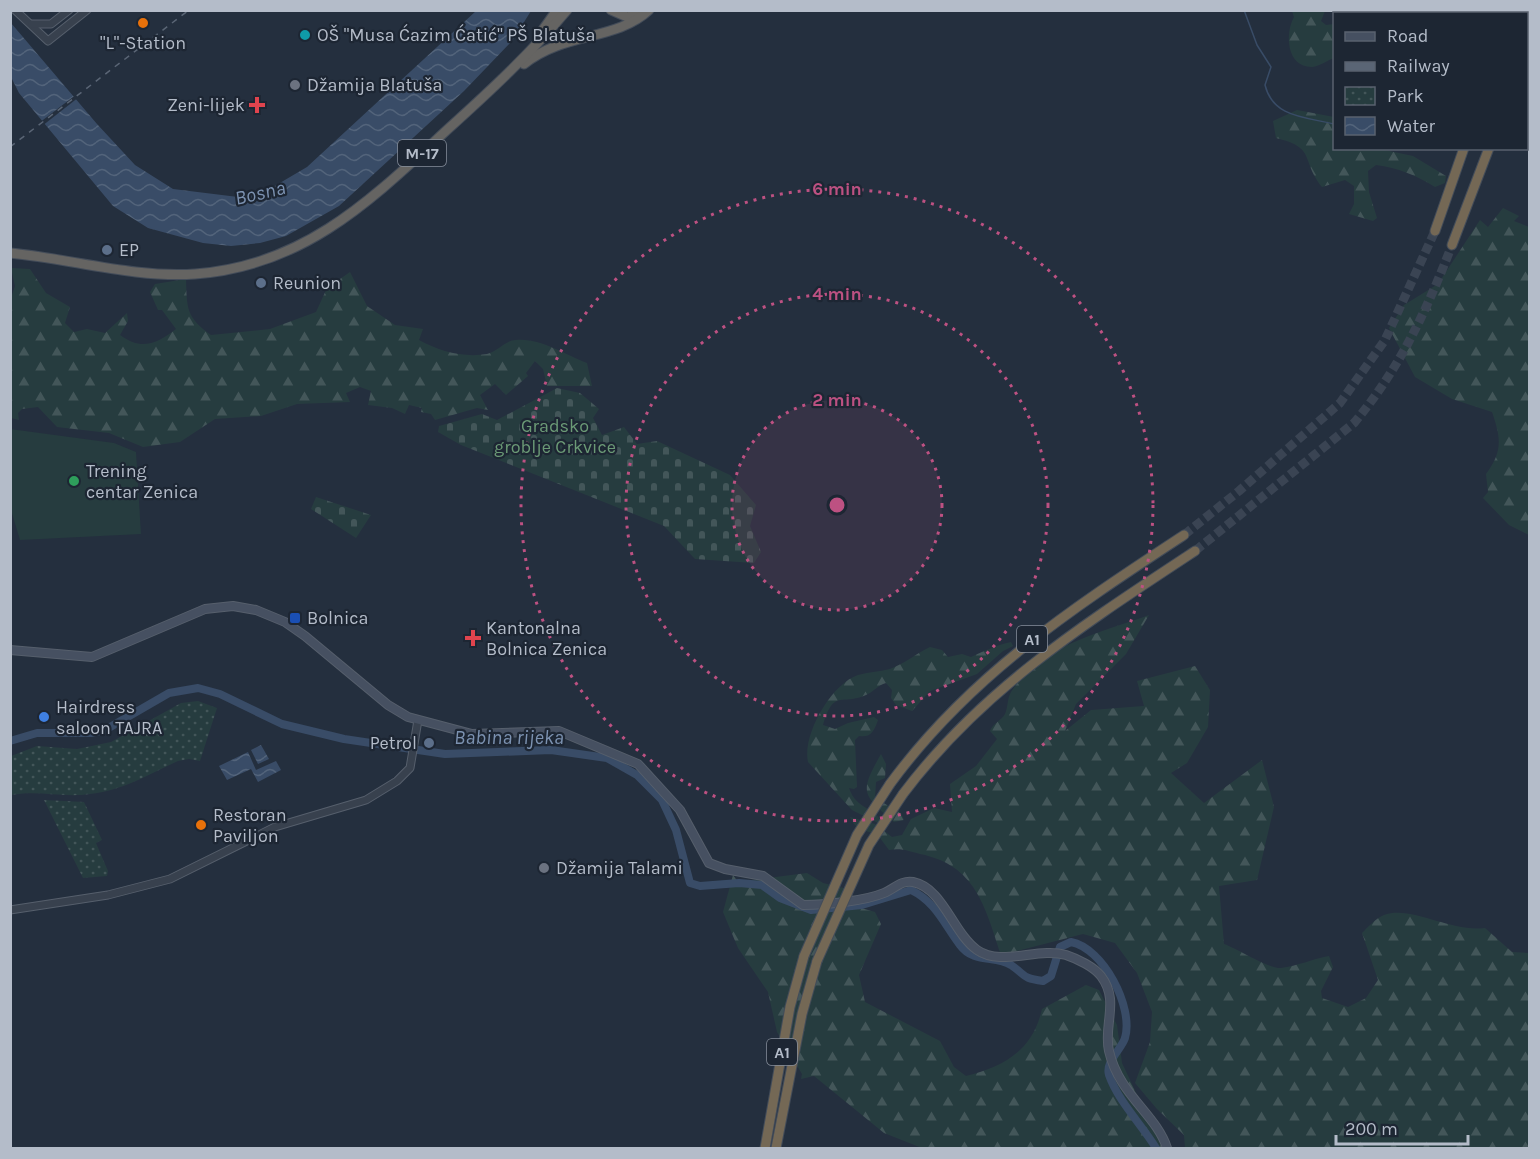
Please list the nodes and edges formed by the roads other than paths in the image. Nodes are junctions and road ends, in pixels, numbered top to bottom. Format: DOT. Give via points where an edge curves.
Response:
graph roads {
  1 [pos="15,10"];
  2 [pos="69,10"];
  3 [pos="87,10"];
  4 [pos="557,10"];
  5 [pos="567,10"];
  6 [pos="611,10"];
  7 [pos="647,10"];
  8 [pos="30,23"];
  9 [pos="51,24"];
  10 [pos="46,39"];
  11 [pos="491,89"];
  12 [pos="1463,150"];
  13 [pos="1488,150"];
  14 [pos="1435,231"];
  15 [pos="1452,245"];
  16 [pos="10,254"];
  17 [pos="1184,535"];
  18 [pos="1194,551"];
  19 [pos="10,650"];
  20 [pos="398,712"];
  21 [pos="418,720"];
  22 [pos="414,731"];
  23 [pos="10,910"];
  24 [pos="765,1149"];
  25 [pos="776,1149"];
  26 [pos="1167,1149"];
  1 -- 8 [label="street"];
  2 -- 9 [label="street"];
  3 -- 10 [label="street"];
  4 -- 11 [label="highway"];
  5 -- 11 [label="highway, M-17"];
  6 -- 7 [label="highway" via="627,17"];
  7 -- 11 [label="highway" via="622,28 549,48"];
  8 -- 9 [label="street"];
  8 -- 10 [label="street"];
  9 -- 10 [label="street" via="44,32"];
  11 -- 16 [label="highway, M-17" via="350,216 313,240 272,258 221,271 168,274"];
  12 -- 14 [label="highway"];
  13 -- 15 [label="highway"];
  17 -- 24 [label="highway, A1, bridge" via="1045,628 1002,663 942,720 890,784 857,835 804,956 790,1007"];
  18 -- 25 [label="highway, A1, bridge" via="1062,640 1005,684 954,732 903,794 869,845 817,961 802,1014"];
  19 -- 20 [label="main road" via="92,657 205,609 242,606 300,632"];
  20 -- 21 [label="main road"];
  20 -- 22 [label="street"];
  21 -- 22 [label="street"];
  21 -- 26 [label="main road" via="472,734 559,731 622,756 640,765 680,810 710,863 763,876 803,905 868,898 911,882 929,889 959,934 980,952 994,957 1050,951 1094,969 1106,986 1112,1009 1109,1051 1116,1070 1124,1088 1159,1132"];
  22 -- 23 [label="street" via="411,764 397,781 375,795 275,827 170,879 108,895"];
}
